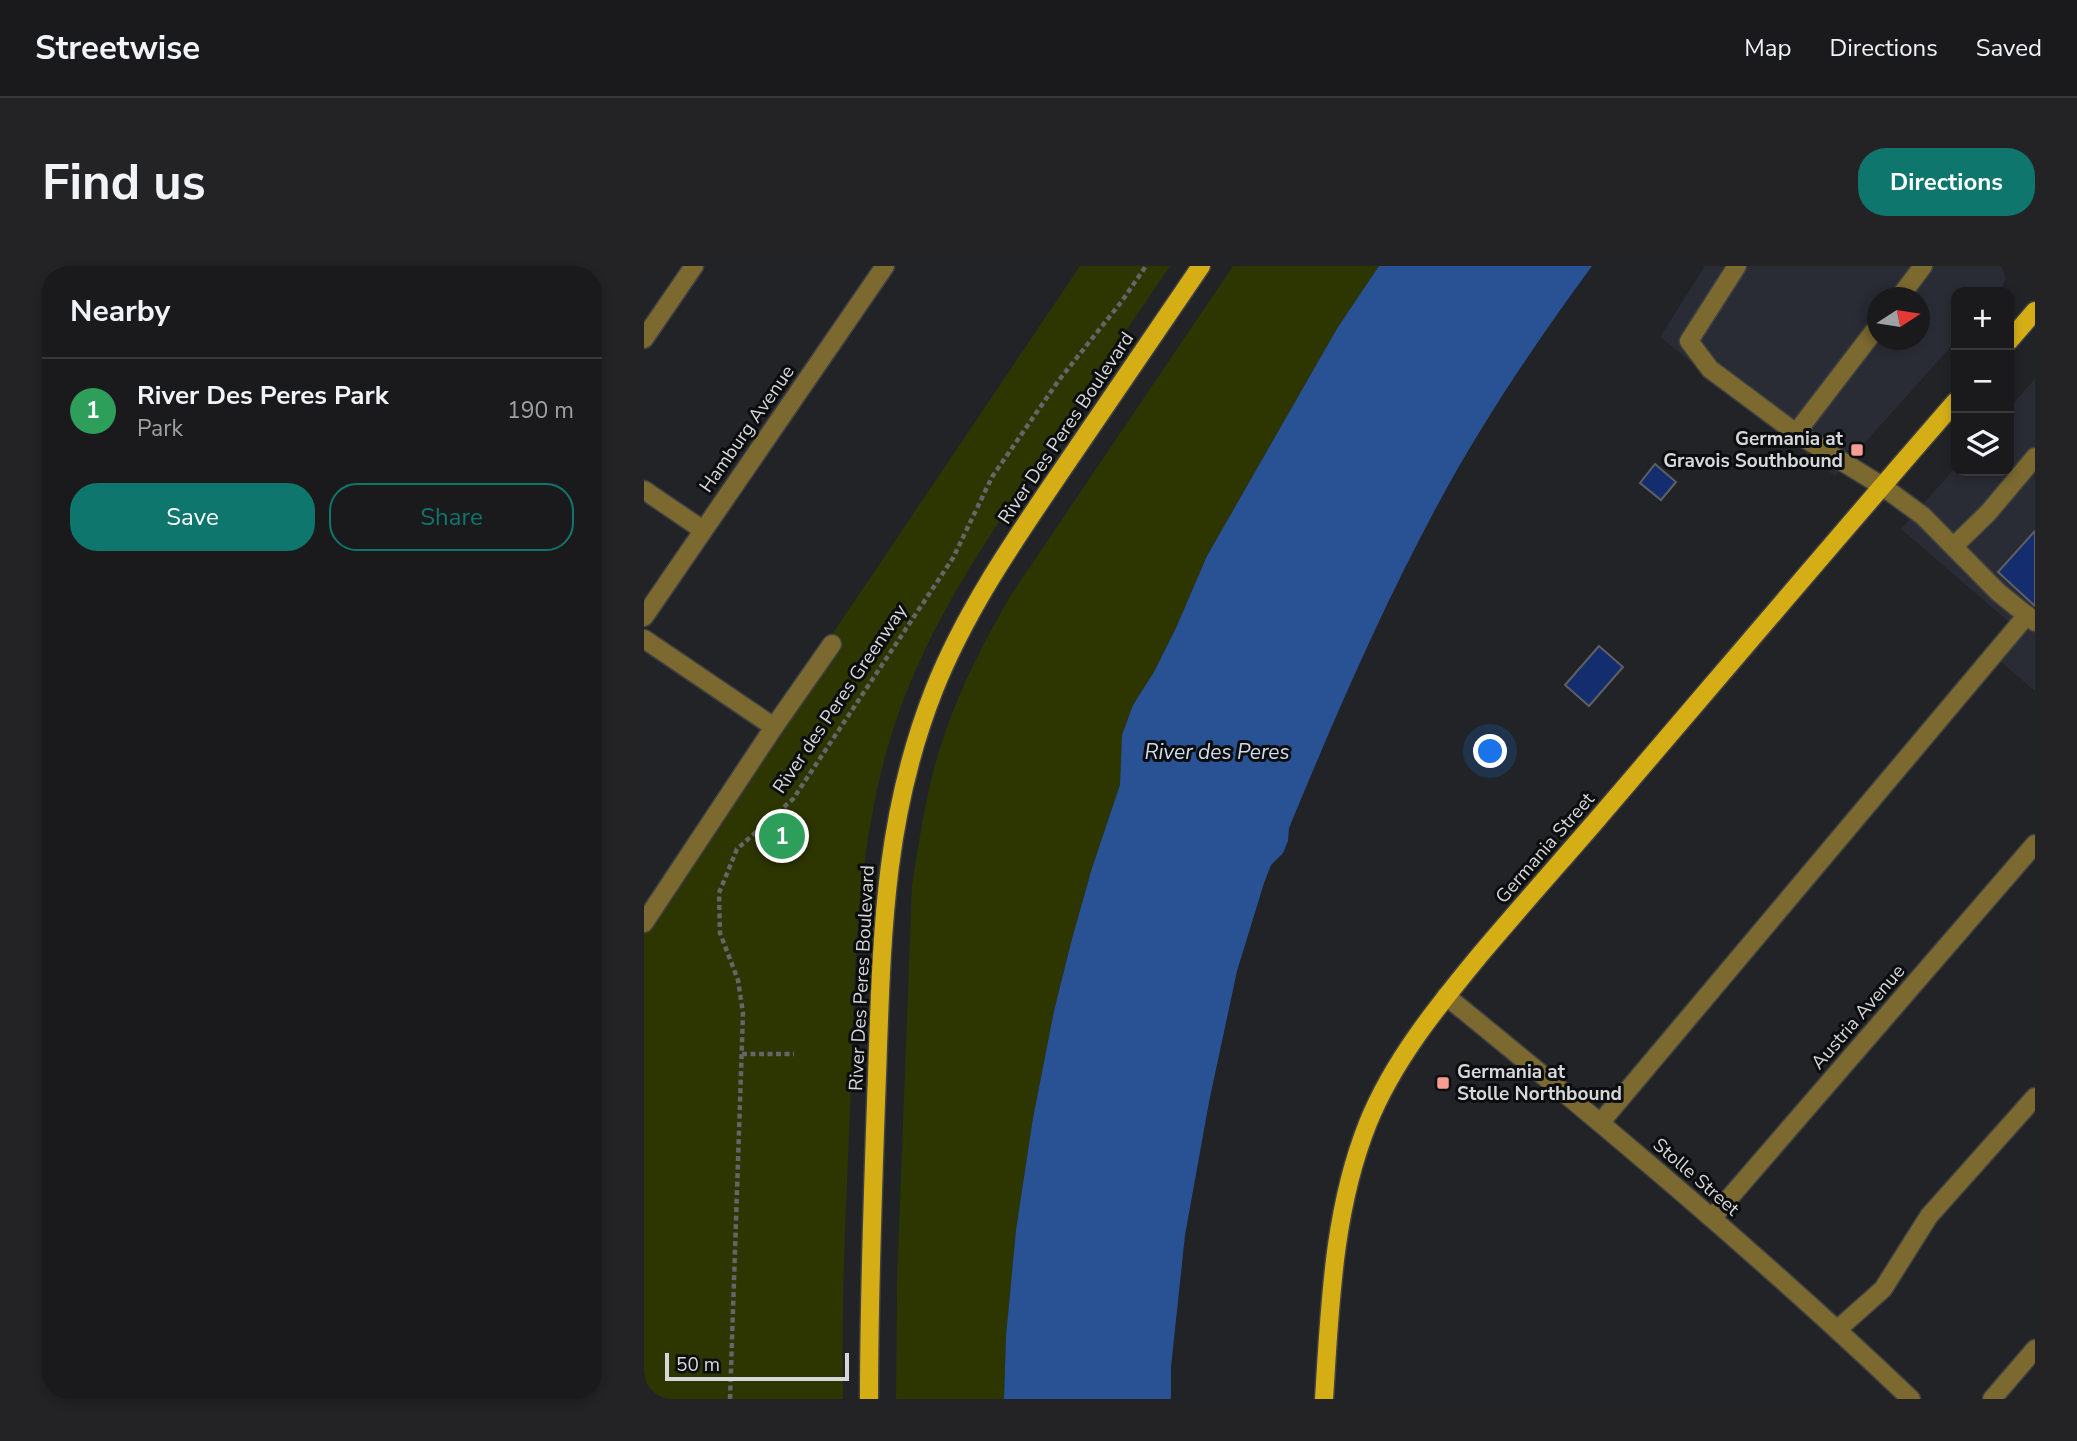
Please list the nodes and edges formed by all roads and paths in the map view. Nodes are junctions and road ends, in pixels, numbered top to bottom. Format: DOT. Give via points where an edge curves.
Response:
graph roads {
  1 [pos="694,266"];
  2 [pos="885,266"];
  3 [pos="1146,266"];
  4 [pos="1201,266"];
  5 [pos="1737,266"];
  6 [pos="1923,266"];
  7 [pos="1907,287"];
  8 [pos="2035,311"];
  9 [pos="2014,335"];
  10 [pos="644,340"];
  11 [pos="1867,340"];
  12 [pos="1951,407"];
  13 [pos="1796,433"];
  14 [pos="2035,457"];
  15 [pos="1882,486"];
  16 [pos="644,490"];
  17 [pos="703,530"];
  18 [pos="1954,546"];
  19 [pos="644,617"];
  20 [pos="2031,618"];
  21 [pos="644,639"];
  22 [pos="832,644"];
  23 [pos="774,727"];
  24 [pos="2035,844"];
  25 [pos="644,923"];
  26 [pos="1446,996"];
  27 [pos="742,1054"];
  28 [pos="794,1054"];
  29 [pos="2035,1097"];
  30 [pos="1601,1122"];
  31 [pos="1712,1218"];
  32 [pos="1838,1329"];
  33 [pos="2035,1349"];
  34 [pos="730,1399"];
  35 [pos="869,1399"];
  36 [pos="1324,1399"];
  37 [pos="1911,1399"];
  38 [pos="1992,1399"];
  1 -- 10 [label="street"];
  2 -- 17 [label="street, Hamburg Avenue"];
  3 -- 27 [label="path, River des Peres Greenway" via="992,477 953,558 793,799 737,849 719,894 720,933 738,980 743,1013"];
  4 -- 35 [label="main road, River Des Peres Boulevard" via="974,607 934,688 907,771 889,859 882,944"];
  5 -- 13 [label="street" via="1689,341 1710,369"];
  6 -- 7 [label="street"];
  8 -- 9 [label="main road"];
  11 -- 13 [label="street"];
  12 -- 15 [label="main road, Germania Street"];
  13 -- 15 [label="street"];
  14 -- 18 [label="street"];
  15 -- 18 [label="street"];
  15 -- 26 [label="main road, Germania Street"];
  16 -- 17 [label="street"];
  17 -- 19 [label="street, Hamburg Avenue"];
  18 -- 20 [label="street" via="1998,592"];
  20 -- 30 [label="street"];
  21 -- 23 [label="street"];
  22 -- 23 [label="street"];
  23 -- 25 [label="street"];
  24 -- 31 [label="street, Austria Avenue"];
  26 -- 30 [label="street, Stolle Street"];
  26 -- 36 [label="main road, Germania Street" via="1389,1082 1368,1122 1353,1168 1334,1268"];
  27 -- 28 [label="path"];
  27 -- 34 [label="path, River des Peres Greenway"];
  29 -- 32 [label="street" via="1929,1216 1883,1289"];
  30 -- 31 [label="street, Stolle Street"];
  31 -- 32 [label="street, Stolle Street"];
  32 -- 37 [label="street, Stolle Street"];
  33 -- 38 [label="street"];
}
